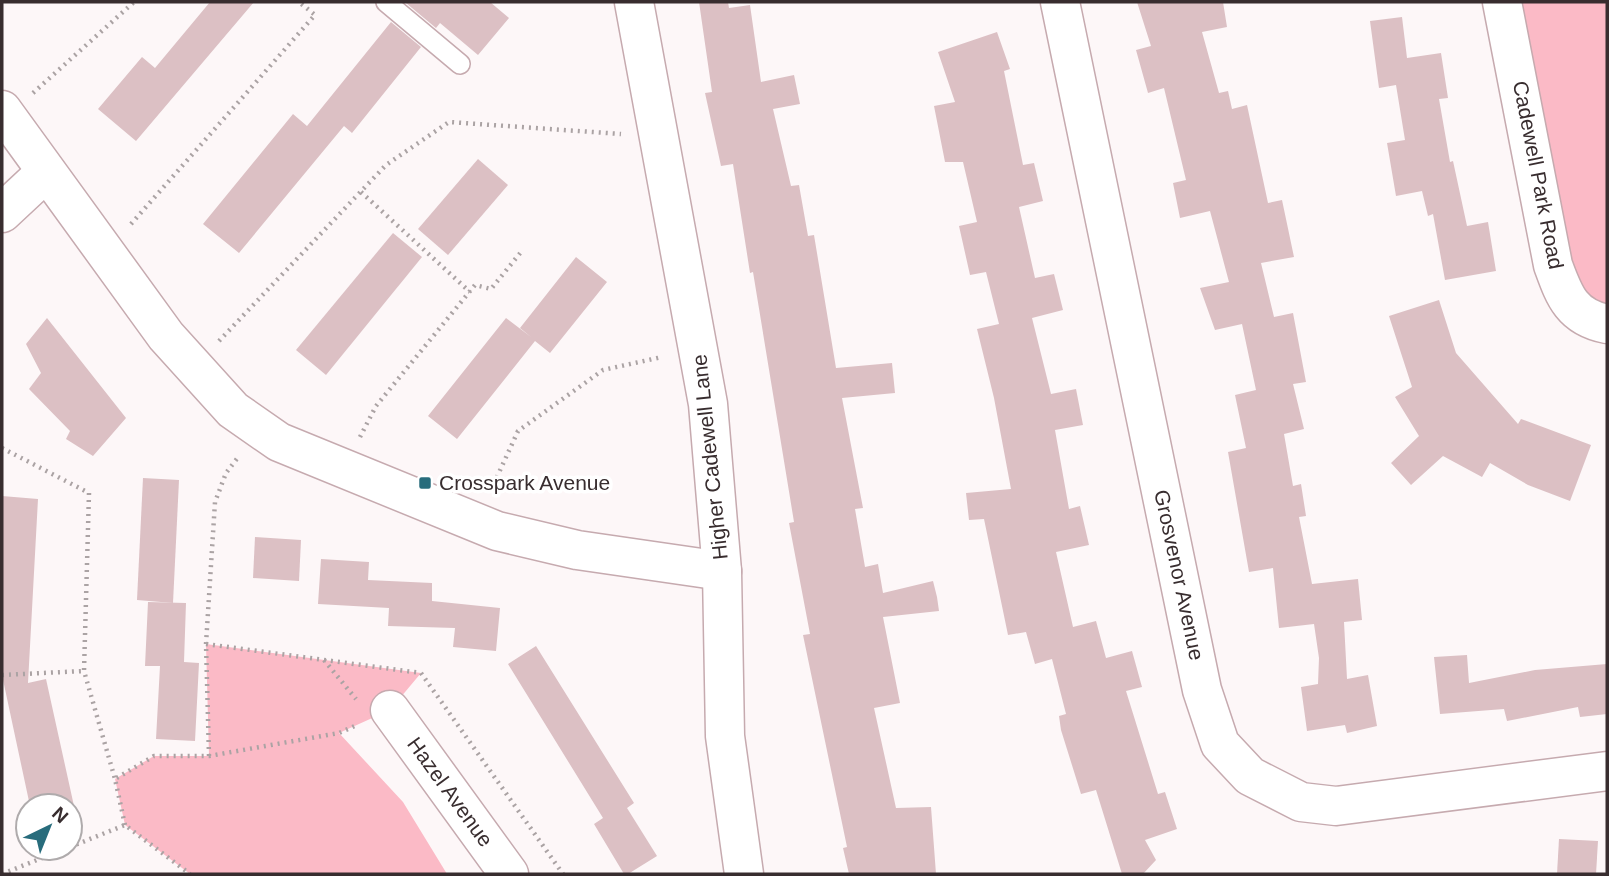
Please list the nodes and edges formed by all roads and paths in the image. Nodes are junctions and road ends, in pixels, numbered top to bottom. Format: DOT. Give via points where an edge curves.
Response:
graph roads {
  1 [pos="134,2"];
  2 [pos="299,2"];
  3 [pos="386,2"];
  4 [pos="634,2"];
  5 [pos="1060,2"];
  6 [pos="1502,2"];
  7 [pos="460,64"];
  8 [pos="6,115"];
  9 [pos="660,133"];
  10 [pos="46,172"];
  11 [pos="361,192"];
  12 [pos="2,213"];
  13 [pos="521,252"];
  14 [pos="105,254"];
  15 [pos="470,292"];
  16 [pos="1607,324"];
  17 [pos="698,348"];
  18 [pos="194,367"];
  19 [pos="260,429"];
  20 [pos="2,448"];
  21 [pos="344,469"];
  22 [pos="475,522"];
  23 [pos="722,570"];
  24 [pos="323,659"];
  25 [pos="84,671"];
  26 [pos="2,675"];
  27 [pos="381,714"];
  28 [pos="209,757"];
  29 [pos="1607,771"];
  30 [pos="115,779"];
  31 [pos="125,825"];
  32 [pos="84,842"];
  33 [pos="33,862"];
  34 [pos="737,872"];
  35 [pos="2,874"];
  36 [pos="190,874"];
  37 [pos="509,874"];
  1 -- 8 [label="path"];
  2 -- 14 [label="path" via="315,15"];
  3 -- 7 [label="lane"];
  4 -- 9 [label="street, Higher Cadewell Lane"];
  5 -- 29 [label="street, Grosvenor Avenue" via="1202,690 1220,744 1250,776 1276,792 1301,802 1336,806"];
  6 -- 16 [label="street, Cadewell Park Road" via="1553,265 1567,303"];
  8 -- 10 [label="street"];
  9 -- 11 [label="path" via="449,121 386,165"];
  9 -- 17 [label="street, Higher Cadewell Lane"];
  10 -- 12 [label="street"];
  10 -- 14 [label="street"];
  11 -- 15 [label="path"];
  11 -- 18 [label="path"];
  13 -- 15 [label="path" via="491,289 475,285"];
  14 -- 18 [label="street"];
  15 -- 21 [label="path" via="376,406"];
  17 -- 22 [label="path" via="603,370 518,431"];
  17 -- 23 [label="street, Higher Cadewell Lane" via="708,404"];
  18 -- 19 [label="street" via="233,410"];
  19 -- 21 [label="street" via="279,442"];
  19 -- 28 [label="path" via="226,473 215,502 206,644"];
  20 -- 25 [label="path" via="89,493"];
  21 -- 22 [label="street"];
  22 -- 23 [label="street" via="578,550"];
  23 -- 34 [label="street, Higher Cadewell Lane" via="725,736"];
  24 -- 27 [label="path"];
  25 -- 26 [label="path"];
  25 -- 30 [label="path"];
  27 -- 28 [label="path" via="339,733"];
  27 -- 37 [label="street, Hazel Avenue"];
  28 -- 30 [label="path" via="154,756"];
  30 -- 31 [label="path"];
  31 -- 32 [label="path"];
  31 -- 36 [label="path"];
  33 -- 35 [label="path"];
}
